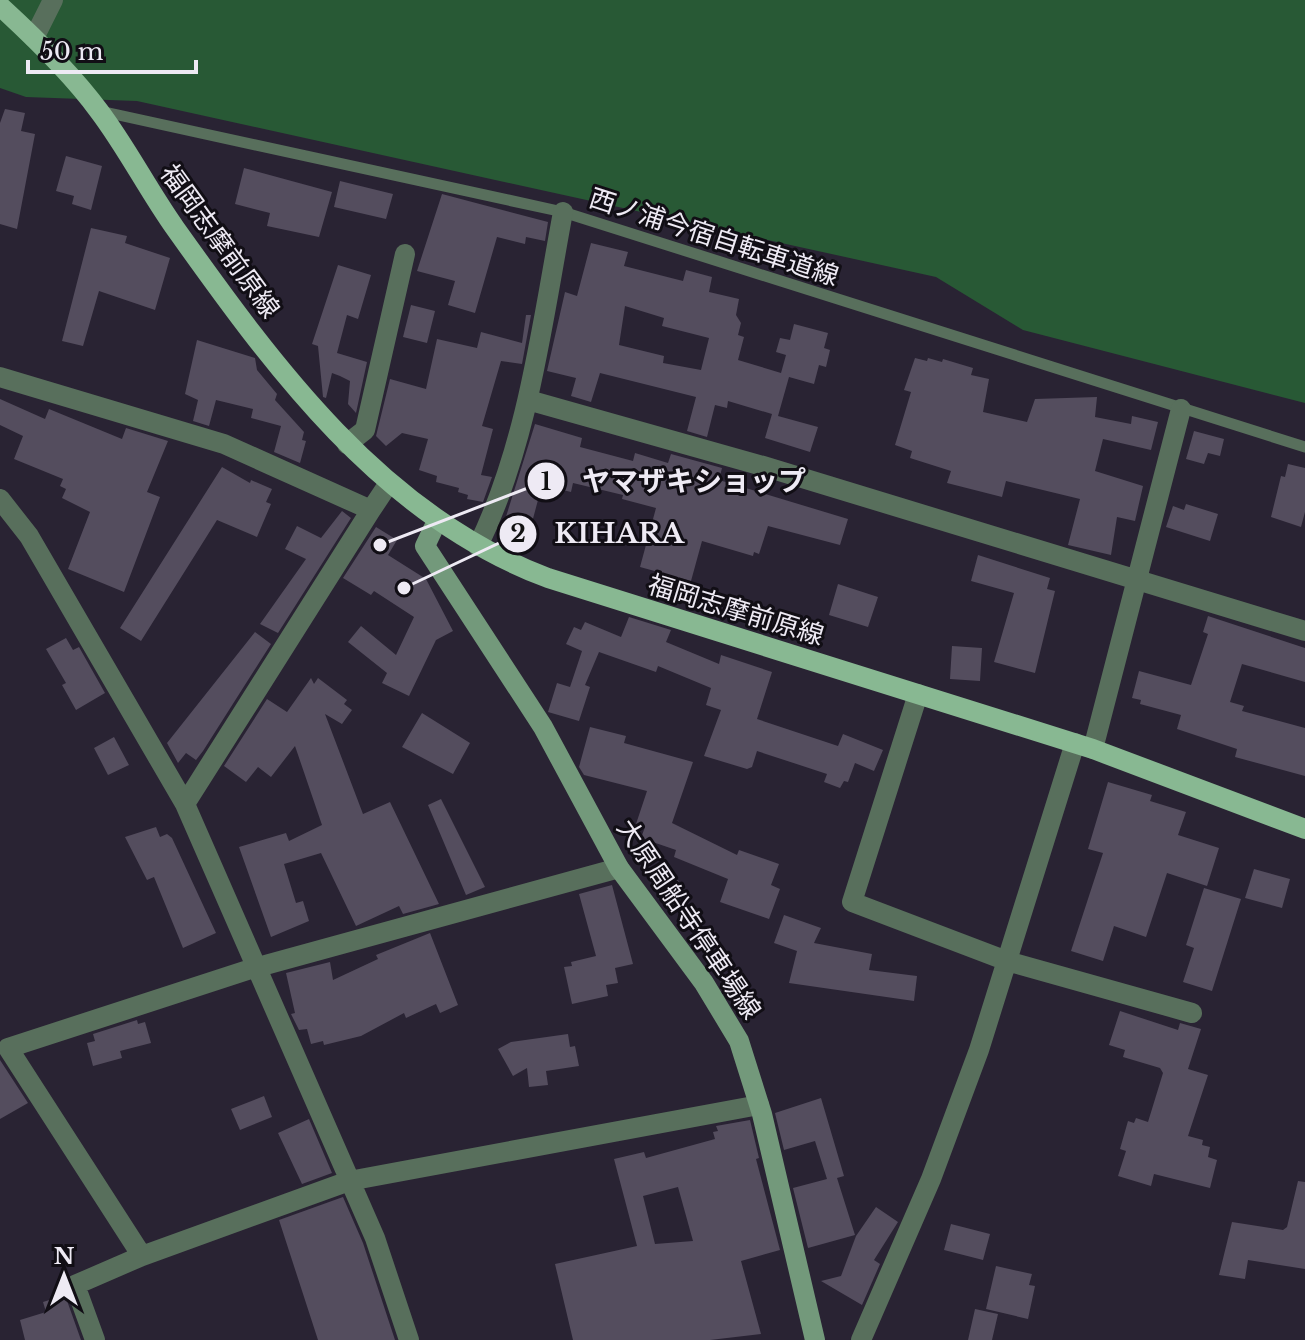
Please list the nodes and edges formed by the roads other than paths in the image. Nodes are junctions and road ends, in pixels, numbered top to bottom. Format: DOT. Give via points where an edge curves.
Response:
graph roads {
  1 [pos="53,0"];
  2 [pos="0,6"];
  3 [pos="34,38"];
  4 [pos="99,111"];
  5 [pos="563,212"];
  6 [pos="405,254"];
  7 [pos="0,377"];
  8 [pos="528,400"];
  9 [pos="1181,409"];
  10 [pos="347,444"];
  11 [pos="1305,447"];
  12 [pos="389,483"];
  13 [pos="0,499"];
  14 [pos="371,510"];
  15 [pos="437,521"];
  16 [pos="478,546"];
  17 [pos="1138,580"];
  18 [pos="1305,631"];
  19 [pos="918,694"];
  20 [pos="1084,746"];
  21 [pos="185,804"];
  22 [pos="1305,829"];
  23 [pos="619,868"];
  24 [pos="1007,961"];
  25 [pos="254,968"];
  26 [pos="1192,1013"];
  27 [pos="759,1105"];
  28 [pos="349,1181"];
  29 [pos="142,1256"];
  30 [pos="95,1340"];
  31 [pos="409,1340"];
  32 [pos="815,1340"];
  33 [pos="861,1340"];
  1 -- 3 [label="street"];
  2 -- 3 [label="main road, 福岡志摩前原線"];
  3 -- 4 [label="main road, 福岡志摩前原線"];
  4 -- 5 [label="lane, 西ノ浦今宿自転車道線"];
  4 -- 10 [label="main road, 福岡志摩前原線" via="174,227 293,383"];
  5 -- 8 [label="street"];
  5 -- 9 [label="lane, 西ノ浦今宿自転車道線"];
  6 -- 10 [label="street" via="365,430"];
  7 -- 14 [label="street" via="224,444"];
  8 -- 16 [label="street"];
  8 -- 17 [label="street"];
  9 -- 11 [label="lane, 西ノ浦今宿自転車道線"];
  9 -- 17 [label="street"];
  10 -- 12 [label="main road, 福岡志摩前原線"];
  12 -- 14 [label="street"];
  12 -- 15 [label="main road, 福岡志摩前原線"];
  13 -- 21 [label="street" via="29,536"];
  14 -- 21 [label="street"];
  15 -- 16 [label="main road, 福岡志摩前原線"];
  15 -- 23 [label="main road, 大原周船寺停車場線" via="425,546 543,727"];
  16 -- 19 [label="main road, 福岡志摩前原線" via="548,578"];
  17 -- 18 [label="street"];
  17 -- 20 [label="street"];
  19 -- 20 [label="main road, 福岡志摩前原線"];
  19 -- 24 [label="street" via="852,902"];
  20 -- 22 [label="main road, 福岡志摩前原線"];
  20 -- 24 [label="street"];
  21 -- 25 [label="street"];
  23 -- 25 [label="street"];
  23 -- 27 [label="main road, 大原周船寺停車場線" via="704,983 739,1041"];
  24 -- 26 [label="street"];
  24 -- 33 [label="street" via="931,1179"];
  25 -- 28 [label="street"];
  25 -- 29 [label="street" via="8,1048"];
  27 -- 28 [label="street"];
  27 -- 32 [label="main road, 大原周船寺停車場線"];
  28 -- 29 [label="street"];
  28 -- 31 [label="street" via="375,1238"];
  29 -- 30 [label="street" via="75,1285"];
}
